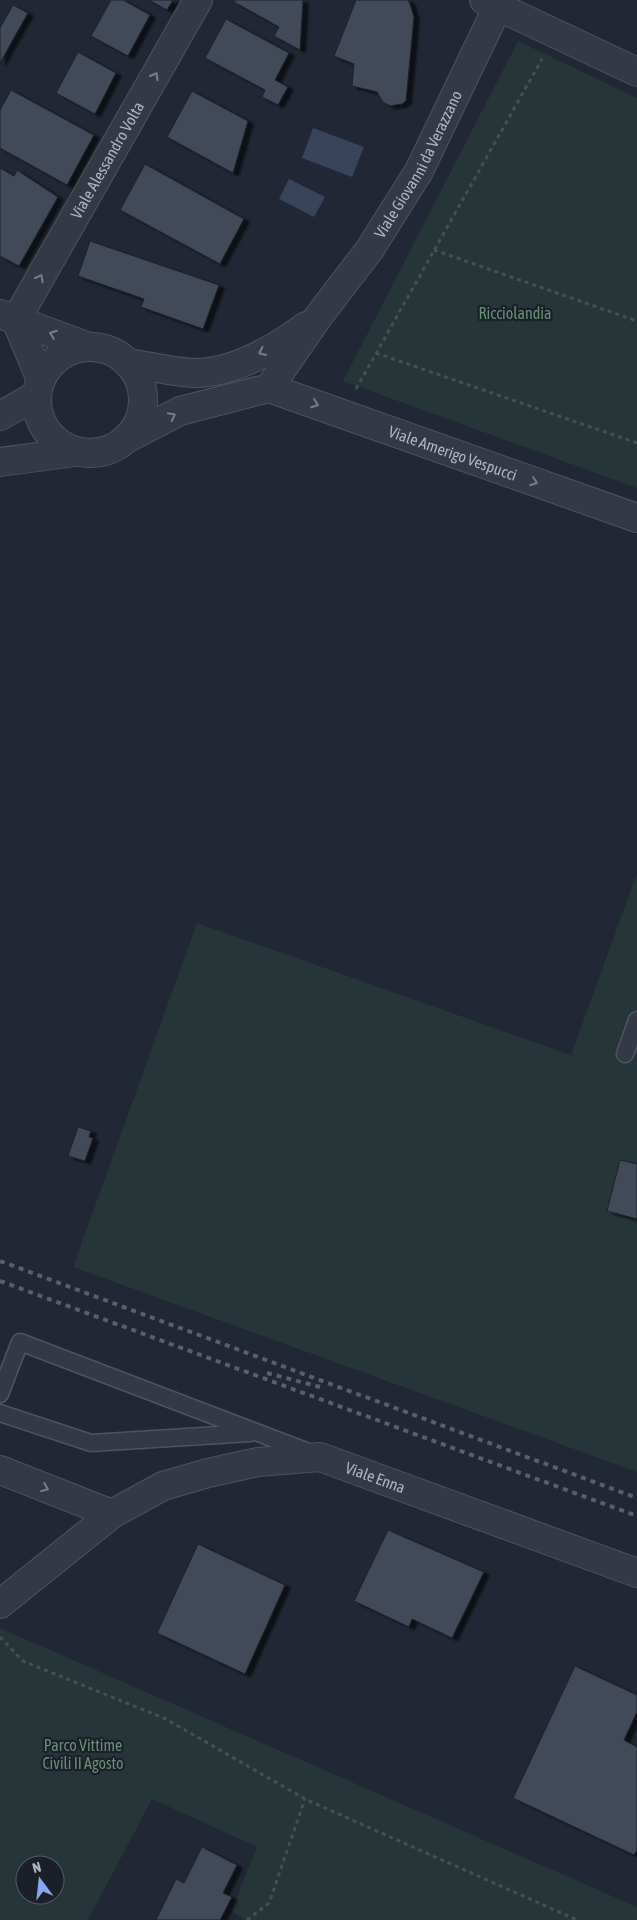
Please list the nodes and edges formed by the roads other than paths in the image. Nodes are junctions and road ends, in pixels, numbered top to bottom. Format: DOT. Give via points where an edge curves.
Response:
graph roads {
  1 [pos="198,0"];
  2 [pos="494,2"];
  3 [pos="637,72"];
  4 [pos="8,317"];
  5 [pos="318,317"];
  6 [pos="89,347"];
  7 [pos="128,363"];
  8 [pos="39,388"];
  9 [pos="269,388"];
  10 [pos="0,416"];
  11 [pos="128,438"];
  12 [pos="75,452"];
  13 [pos="0,462"];
  14 [pos="637,518"];
  15 [pos="637,1020"];
  16 [pos="625,1054"];
  17 [pos="0,1394"];
  18 [pos="0,1412"];
  19 [pos="257,1433"];
  20 [pos="320,1456"];
  21 [pos="0,1470"];
  22 [pos="112,1514"];
  23 [pos="637,1573"];
  24 [pos="0,1604"];
  4 -- 1 [label="street, Viale Alessandro Volta, one-way"];
  2 -- 3 [label="street"];
  2 -- 5 [label="street, Viale Giovanni da Verazzano" via="420,171 370,249"];
  6 -- 4 [label="street, one-way"];
  4 -- 8 [label="street"];
  5 -- 7 [label="street, Viale Giovanni da Verazzano, one-way" via="283,343 230,367 194,373"];
  5 -- 9 [label="street, Viale Giovanni da Verazzano"];
  6 -- 7 [label="street" via="116,354"];
  6 -- 8 [label="street" via="60,356 49,367"];
  7 -- 11 [label="street" via="138,377 143,408 138,424"];
  8 -- 10 [label="street"];
  8 -- 12 [label="street" via="38,413 46,430 59,444"];
  11 -- 9 [label="street, one-way" via="180,412"];
  9 -- 14 [label="street, Viale Amerigo Vespucci, one-way"];
  11 -- 12 [label="street" via="103,452"];
  12 -- 13 [label="street"];
  15 -- 16 [label="lane"];
  17 -- 19 [label="lane" via="20,1342"];
  18 -- 19 [label="lane" via="91,1442"];
  19 -- 20 [label="lane"];
  20 -- 22 [label="street, Viale Enna" via="258,1462 208,1473 163,1486"];
  20 -- 23 [label="street, Viale Enna"];
  21 -- 22 [label="street, one-way"];
  22 -- 24 [label="street, Viale Enna"];
}
